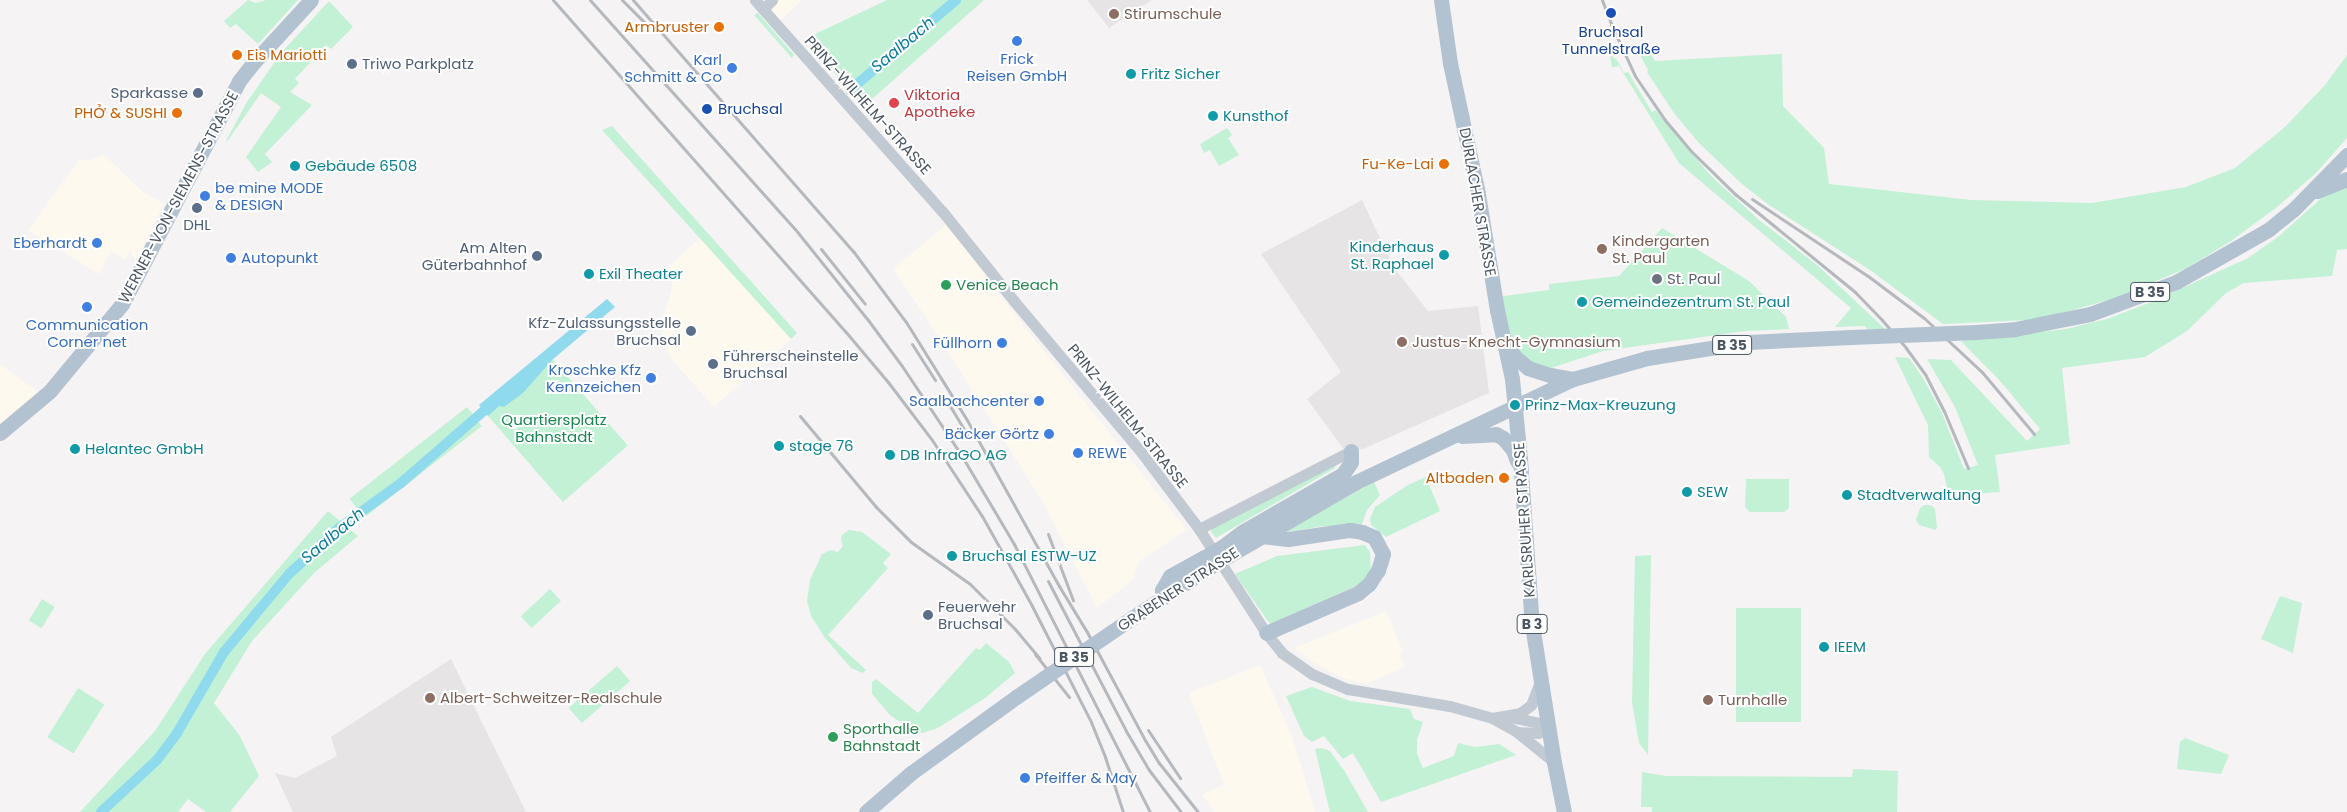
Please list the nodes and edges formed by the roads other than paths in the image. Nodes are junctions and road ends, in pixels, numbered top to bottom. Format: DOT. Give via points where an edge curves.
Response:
graph roads {
  1 [pos="311,0"];
  2 [pos="772,0"];
  3 [pos="1441,0"];
  4 [pos="759,4"];
  5 [pos="2347,155"];
  6 [pos="2347,179"];
  7 [pos="2310,193"];
  8 [pos="1501,335"];
  9 [pos="1573,378"];
  10 [pos="1514,405"];
  11 [pos="0,433"];
  12 [pos="1450,438"];
  13 [pos="1351,451"];
  14 [pos="1521,473"];
  15 [pos="1199,529"];
  16 [pos="1262,536"];
  17 [pos="1225,551"];
  18 [pos="1266,633"];
  19 [pos="1540,678"];
  20 [pos="1508,716"];
  21 [pos="1492,718"];
  22 [pos="1548,727"];
  23 [pos="1517,732"];
  24 [pos="1554,762"];
  25 [pos="866,812"];
  26 [pos="1564,812"];
  1 -- 11 [label="main road, WERNER-VON-SIEMENS-STRASSE" via="239,81 122,304 50,391"];
  2 -- 4 [label="street"];
  3 -- 8 [label="main road, DURLACHER STRASSE / B 3"];
  4 -- 15 [label="street, PRINZ-WILHELM-STRASSE" via="942,211 1141,452"];
  5 -- 7 [label="main road, B 35"];
  6 -- 7 [label="main road"];
  7 -- 9 [label="main road, B 35, bridge" via="2268,230 2168,285 2090,314 2024,327 1976,332 1748,342 1648,358"];
  8 -- 9 [label="main road" via="1515,357 1528,368"];
  8 -- 10 [label="main road, DURLACHER STRASSE / B 3" via="1512,379"];
  9 -- 10 [label="main road, B 35"];
  10 -- 12 [label="main road, GRABENER STRASSE / B 35"];
  10 -- 14 [label="main road, KARLSRUHER STRASSE / B 3"];
  12 -- 14 [label="main road" via="1496,434 1513,450"];
  12 -- 16 [label="main road, GRABENER STRASSE / B 35" via="1356,482"];
  13 -- 15 [label="street"];
  13 -- 17 [label="main road" via="1351,462 1343,474 1242,532"];
  14 -- 19 [label="main road, KARLSRUHER STRASSE / B 3" via="1532,625"];
  15 -- 18 [label="street, PRINZ-WILHELM-STRASSE"];
  16 -- 17 [label="main road, GRABENER STRASSE / B 35"];
  16 -- 18 [label="main road" via="1288,539 1350,530 1374,537 1383,554 1378,570 1358,593"];
  17 -- 25 [label="main road, GRABENER STRASSE / B 35, bridge" via="911,773"];
  18 -- 21 [label="street, PRINZ-WILHELM-STRASSE" via="1293,662 1348,689 1450,706"];
  19 -- 20 [label="street" via="1531,705 1520,714"];
  19 -- 22 [label="main road, KARLSRUHER STRASSE / B 3"];
  20 -- 21 [label="street, PRINZ-WILHELM-STRASSE"];
  20 -- 22 [label="street, PRINZ-WILHELM-STRASSE"];
  21 -- 23 [label="street, PRINZ-WILHELM-STRASSE"];
  22 -- 23 [label="street" via="1538,733"];
  22 -- 24 [label="main road, KARLSRUHER STRASSE / B 3"];
  23 -- 24 [label="street, PRINZ-WILHELM-STRASSE"];
  24 -- 26 [label="main road, KARLSRUHER STRASSE / B 3"];
}
